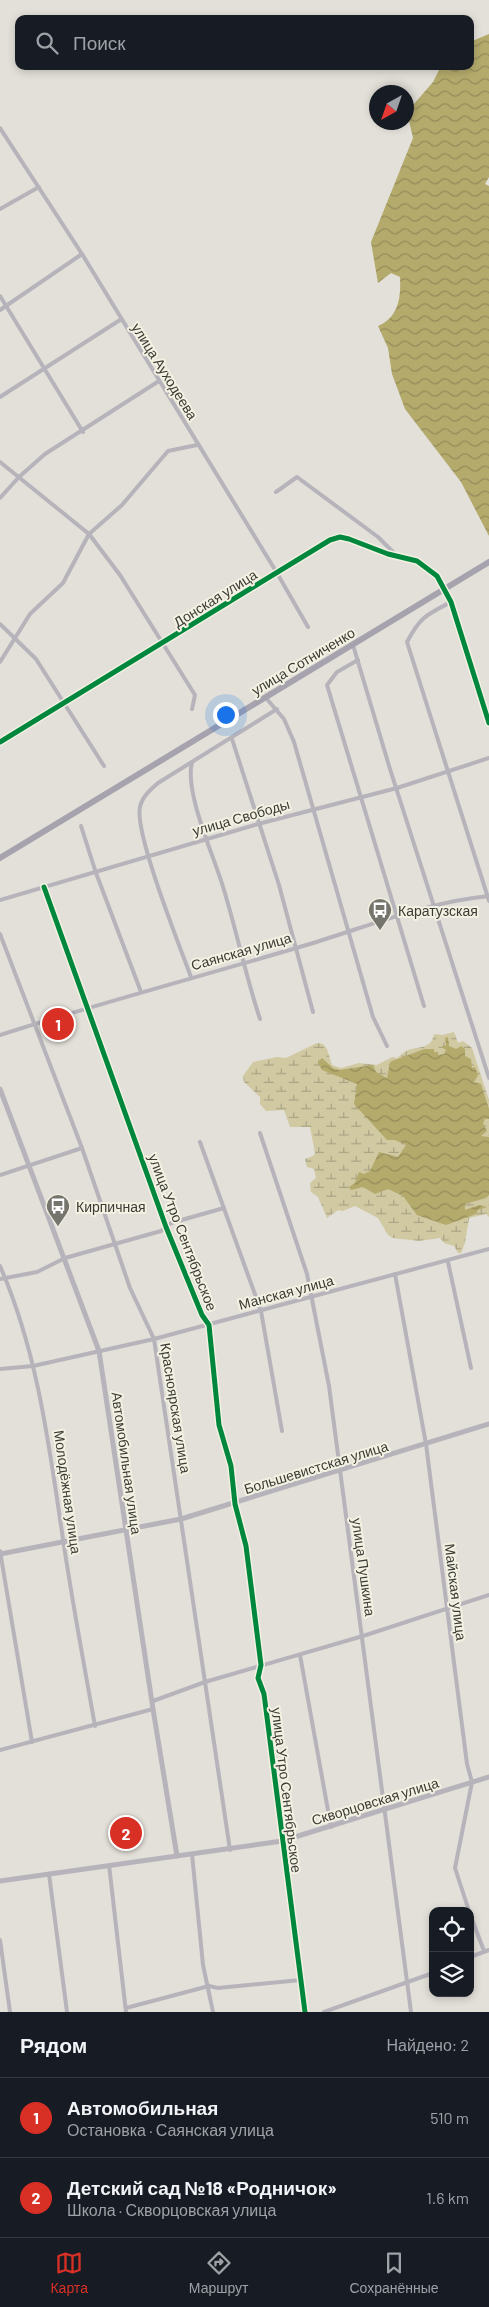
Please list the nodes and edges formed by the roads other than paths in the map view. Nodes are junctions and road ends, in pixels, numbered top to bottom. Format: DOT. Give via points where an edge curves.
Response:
graph roads {
  1 [pos="0,128"];
  2 [pos="39,187"];
  3 [pos="0,210"];
  4 [pos="82,254"];
  5 [pos="0,296"];
  6 [pos="6,306"];
  7 [pos="0,310"];
  8 [pos="120,320"];
  9 [pos="43,369"];
  10 [pos="159,381"];
  11 [pos="0,397"];
  12 [pos="83,432"];
  13 [pos="197,445"];
  14 [pos="0,462"];
  15 [pos="19,477"];
  16 [pos="276,492"];
  17 [pos="0,498"];
  18 [pos="89,534"];
  19 [pos="398,556"];
  20 [pos="489,562"];
  21 [pos="277,573"];
  22 [pos="445,588"];
  23 [pos="450,602"];
  24 [pos="0,624"];
  25 [pos="308,627"];
  26 [pos="15,637"];
  27 [pos="162,643"];
  28 [pos="353,645"];
  29 [pos="358,660"];
  30 [pos="0,662"];
  31 [pos="266,698"];
  32 [pos="63,703"];
  33 [pos="192,708"];
  34 [pos="277,710"];
  35 [pos="489,723"];
  36 [pos="232,739"];
  37 [pos="0,742"];
  38 [pos="489,758"];
  39 [pos="192,761"];
  40 [pos="104,766"];
  41 [pos="448,771"];
  42 [pos="397,788"];
  43 [pos="362,796"];
  44 [pos="312,809"];
  45 [pos="258,824"];
  46 [pos="81,826"];
  47 [pos="207,839"];
  48 [pos="148,856"];
  49 [pos="0,858"];
  50 [pos="96,873"];
  51 [pos="44,887"];
  52 [pos="488,898"];
  53 [pos="0,900"];
  54 [pos="434,906"];
  55 [pos="398,916"];
  56 [pos="349,932"];
  57 [pos="0,934"];
  58 [pos="296,948"];
  59 [pos="244,963"];
  60 [pos="191,977"];
  61 [pos="141,992"];
  62 [pos="424,1006"];
  63 [pos="87,1007"];
  64 [pos="314,1012"];
  65 [pos="260,1019"];
  66 [pos="34,1024"];
  67 [pos="0,1035"];
  68 [pos="386,1046"];
  69 [pos="489,1078"];
  70 [pos="0,1089"];
  71 [pos="260,1133"];
  72 [pos="200,1142"];
  73 [pos="82,1148"];
  74 [pos="29,1164"];
  75 [pos="0,1175"];
  76 [pos="224,1208"];
  77 [pos="166,1227"];
  78 [pos="116,1244"];
  79 [pos="489,1250"];
  80 [pos="65,1258"];
  81 [pos="448,1262"];
  82 [pos="0,1266"];
  83 [pos="394,1274"];
  84 [pos="3,1278"];
  85 [pos="312,1297"];
  86 [pos="261,1311"];
  87 [pos="209,1325"];
  88 [pos="154,1339"];
  89 [pos="100,1352"];
  90 [pos="33,1366"];
  91 [pos="471,1368"];
  92 [pos="0,1369"];
  93 [pos="489,1424"];
  94 [pos="282,1431"];
  95 [pos="426,1444"];
  96 [pos="339,1472"];
  97 [pos="235,1504"];
  98 [pos="181,1519"];
  99 [pos="125,1530"];
  100 [pos="63,1542"];
  101 [pos="0,1553"];
  102 [pos="489,1595"];
  103 [pos="446,1608"];
  104 [pos="363,1636"];
  105 [pos="300,1655"];
  106 [pos="261,1665"];
  107 [pos="204,1682"];
  108 [pos="153,1701"];
  109 [pos="152,1709"];
  110 [pos="95,1726"];
  111 [pos="32,1742"];
  112 [pos="0,1750"];
  113 [pos="489,1777"];
  114 [pos="472,1782"];
  115 [pos="384,1810"];
  116 [pos="331,1827"];
  117 [pos="282,1841"];
  118 [pos="230,1850"];
  119 [pos="192,1854"];
  120 [pos="177,1856"];
  121 [pos="109,1864"];
  122 [pos="49,1874"];
  123 [pos="0,1881"];
  124 [pos="468,1907"];
  125 [pos="474,1922"];
  126 [pos="0,1940"];
  127 [pos="487,1950"];
  128 [pos="474,1955"];
  129 [pos="429,1975"];
  130 [pos="301,1980"];
  131 [pos="406,1984"];
  132 [pos="209,1986"];
  133 [pos="126,2010"];
  134 [pos="10,2012"];
  135 [pos="68,2012"];
  136 [pos="213,2012"];
  137 [pos="306,2012"];
  138 [pos="324,2012"];
  139 [pos="411,2012"];
  1 -- 2 [label="street, улица Ауходеева"];
  2 -- 3 [label="street"];
  2 -- 4 [label="street, улица Ауходеева"];
  4 -- 6 [label="street"];
  4 -- 8 [label="street, улица Ауходеева"];
  5 -- 6 [label="street"];
  6 -- 7 [label="street"];
  6 -- 9 [label="street"];
  8 -- 9 [label="street"];
  8 -- 10 [label="street, улица Ауходеева"];
  9 -- 11 [label="street"];
  9 -- 12 [label="street"];
  10 -- 12 [label="street"];
  10 -- 13 [label="street, улица Ауходеева"];
  12 -- 15 [label="street" via="45,454"];
  13 -- 18 [label="street" via="168,451 122,505"];
  13 -- 21 [label="street, улица Ауходеева"];
  14 -- 15 [label="street"];
  15 -- 17 [label="street"];
  15 -- 18 [label="street"];
  16 -- 19 [label="street" via="297,477"];
  18 -- 26 [label="street" via="63,583 30,614"];
  18 -- 27 [label="street" via="120,575"];
  19 -- 21 [label="street, Донская улица" via="340,537"];
  19 -- 22 [label="street, Донская улица" via="426,567"];
  20 -- 22 [label="main road, улица Сотниченко"];
  21 -- 25 [label="street, улица Ауходеева"];
  21 -- 27 [label="street, Донская улица"];
  22 -- 23 [label="street"];
  22 -- 28 [label="main road, улица Сотниченко"];
  23 -- 35 [label="street"];
  23 -- 41 [label="street" via="416,623 407,642"];
  24 -- 26 [label="street"];
  26 -- 30 [label="street"];
  26 -- 32 [label="street" via="36,659"];
  27 -- 32 [label="street, Донская улица"];
  27 -- 33 [label="street" via="194,696"];
  28 -- 29 [label="street"];
  28 -- 31 [label="main road, улица Сотниченко"];
  29 -- 42 [label="street"];
  29 -- 43 [label="street" via="337,672 326,685"];
  31 -- 34 [label="street"];
  31 -- 49 [label="main road, улица Сотниченко"];
  32 -- 37 [label="street, Донская улица"];
  32 -- 40 [label="street"];
  34 -- 36 [label="street"];
  34 -- 44 [label="street" via="294,742"];
  36 -- 39 [label="street"];
  36 -- 45 [label="street"];
  38 -- 41 [label="street, улица Свободы"];
  39 -- 47 [label="street" via="189,772"];
  39 -- 48 [label="street" via="158,783 144,798 139,821"];
  41 -- 42 [label="street, улица Свободы"];
  41 -- 52 [label="street"];
  42 -- 43 [label="street, улица Свободы"];
  42 -- 54 [label="street"];
  43 -- 44 [label="street, улица Свободы"];
  43 -- 55 [label="street"];
  44 -- 45 [label="street, улица Свободы"];
  44 -- 56 [label="street"];
  45 -- 47 [label="street, улица Свободы"];
  45 -- 58 [label="street"];
  46 -- 50 [label="street"];
  47 -- 48 [label="street, улица Свободы"];
  47 -- 59 [label="street"];
  48 -- 50 [label="street, улица Свободы"];
  48 -- 60 [label="street"];
  50 -- 51 [label="street, улица Свободы"];
  50 -- 61 [label="street"];
  51 -- 53 [label="street, улица Свободы"];
  51 -- 63 [label="street, улица Утро Сентябрьское"];
  52 -- 54 [label="street, Саянская улица" via="446,901"];
  54 -- 55 [label="street, Саянская улица"];
  54 -- 69 [label="street"];
  55 -- 56 [label="street, Саянская улица"];
  55 -- 62 [label="street"];
  56 -- 58 [label="street, Саянская улица"];
  56 -- 68 [label="street" via="373,1017"];
  57 -- 66 [label="street, Красноярская улица"];
  58 -- 59 [label="street, Саянская улица"];
  58 -- 64 [label="street"];
  59 -- 60 [label="street, Саянская улица"];
  59 -- 65 [label="street"];
  60 -- 61 [label="street, Саянская улица"];
  61 -- 63 [label="street, Саянская улица"];
  63 -- 66 [label="street, Саянская улица"];
  63 -- 77 [label="street, улица Утро Сентябрьское"];
  66 -- 67 [label="street, Саянская улица"];
  66 -- 73 [label="street, Красноярская улица"];
  70 -- 74 [label="street, Автомобильная улица"];
  71 -- 85 [label="street, улица Пушкина"];
  72 -- 76 [label="street"];
  73 -- 74 [label="street"];
  73 -- 78 [label="street, Красноярская улица"];
  74 -- 75 [label="street"];
  74 -- 80 [label="street, Автомобильная улица"];
  76 -- 77 [label="street"];
  76 -- 86 [label="street"];
  77 -- 78 [label="street"];
  77 -- 87 [label="street, улица Утро Сентябрьское"];
  78 -- 80 [label="street"];
  78 -- 88 [label="street, Красноярская улица" via="130,1288"];
  79 -- 81 [label="street, Манская улица"];
  80 -- 84 [label="street" via="37,1272"];
  80 -- 89 [label="street, Автомобильная улица"];
  81 -- 83 [label="street, Манская улица"];
  81 -- 91 [label="street"];
  82 -- 84 [label="street, Молодёжная улица"];
  83 -- 85 [label="street, Манская улица"];
  83 -- 95 [label="street, Майская улица"];
  84 -- 90 [label="street, Молодёжная улица"];
  85 -- 86 [label="street, Манская улица"];
  85 -- 96 [label="street, улица Пушкина" via="329,1386"];
  86 -- 87 [label="street, Манская улица"];
  86 -- 94 [label="street"];
  87 -- 88 [label="street, Манская улица"];
  87 -- 97 [label="street, улица Утро Сентябрьское" via="220,1425 232,1466"];
  88 -- 89 [label="street, Манская улица"];
  88 -- 98 [label="street, Красноярская улица"];
  89 -- 90 [label="street, Манская улица"];
  89 -- 99 [label="street, Автомобильная улица"];
  90 -- 92 [label="street, Манская улица"];
  90 -- 100 [label="street, Молодёжная улица" via="44,1409"];
  93 -- 95 [label="street, Большевистская улица"];
  95 -- 96 [label="street, Большевистская улица"];
  95 -- 103 [label="street, Майская улица"];
  96 -- 97 [label="street, Большевистская улица"];
  96 -- 104 [label="street, улица Пушкина"];
  97 -- 98 [label="street, Большевистская улица"];
  97 -- 106 [label="street, улица Утро Сентябрьское" via="246,1546"];
  98 -- 99 [label="street, Большевистская улица"];
  98 -- 107 [label="street, Красноярская улица"];
  99 -- 100 [label="street, Большевистская улица"];
  99 -- 108 [label="street, Автомобильная улица"];
  100 -- 101 [label="street, Большевистская улица"];
  100 -- 110 [label="street, Молодёжная улица"];
  101 -- 111 [label="street"];
  102 -- 103 [label="street"];
  103 -- 104 [label="street"];
  103 -- 114 [label="street, Майская улица" via="466,1764"];
  104 -- 105 [label="street"];
  104 -- 115 [label="street, улица Пушкина"];
  105 -- 106 [label="street"];
  105 -- 116 [label="street"];
  106 -- 107 [label="street"];
  106 -- 117 [label="street, улица Утро Сентябрьское" via="258,1678 264,1694"];
  107 -- 108 [label="street"];
  107 -- 118 [label="street, Красноярская улица"];
  108 -- 109 [label="street, Автомобильная улица"];
  109 -- 110 [label="street"];
  109 -- 120 [label="street, Автомобильная улица"];
  110 -- 111 [label="street"];
  111 -- 112 [label="street"];
  113 -- 114 [label="street, Скворцовская улица"];
  114 -- 115 [label="street, Скворцовская улица"];
  114 -- 124 [label="street, Майская улица" via="455,1868"];
  115 -- 116 [label="street, Скворцовская улица"];
  115 -- 131 [label="street, улица Пушкина"];
  116 -- 117 [label="street, Скворцовская улица"];
  117 -- 118 [label="street, Скворцовская улица"];
  117 -- 130 [label="street, улица Утро Сентябрьское"];
  118 -- 119 [label="street, Скворцовская улица"];
  119 -- 120 [label="street, Скворцовская улица"];
  119 -- 132 [label="street" via="203,1965"];
  120 -- 121 [label="street, Скворцовская улица"];
  121 -- 122 [label="street, Скворцовская улица"];
  121 -- 133 [label="street"];
  122 -- 123 [label="street, Скворцовская улица"];
  122 -- 135 [label="street"];
  125 -- 127 [label="street"];
  126 -- 134 [label="street"];
  127 -- 128 [label="street"];
  129 -- 131 [label="street"];
  130 -- 132 [label="street" via="218,1988"];
  130 -- 137 [label="street, улица Утро Сентябрьское"];
  131 -- 138 [label="street"];
  131 -- 139 [label="street, улица Пушкина"];
  132 -- 133 [label="street"];
  132 -- 136 [label="street"];
}
